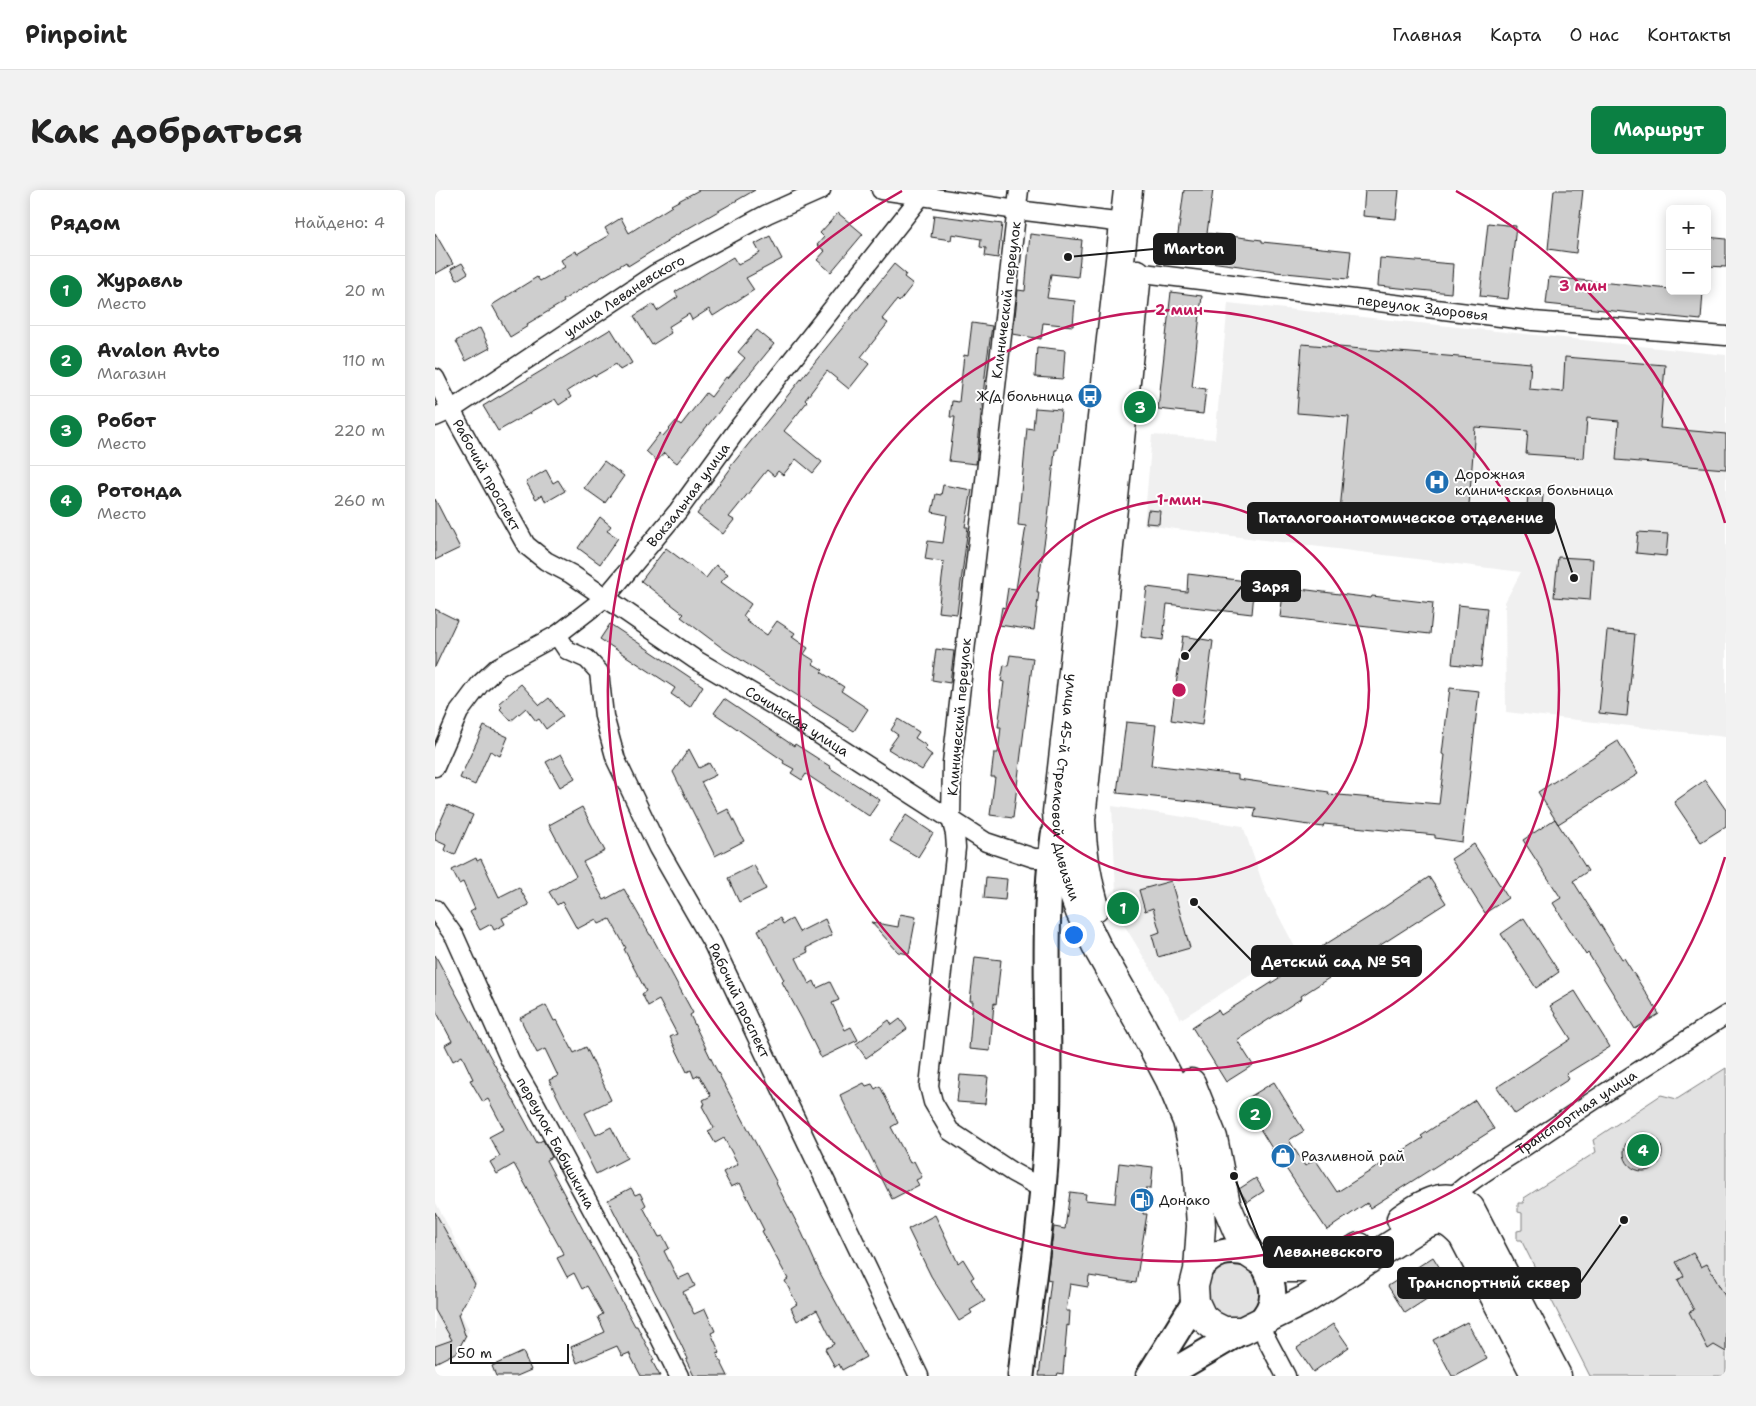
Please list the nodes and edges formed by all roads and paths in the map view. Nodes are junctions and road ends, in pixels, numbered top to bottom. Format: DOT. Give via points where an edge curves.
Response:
graph roads {
  1 [pos="821,190"];
  2 [pos="881,190"];
  3 [pos="1019,190"];
  4 [pos="1128,190"];
  5 [pos="1147,190"];
  6 [pos="921,196"];
  7 [pos="1017,210"];
  8 [pos="1124,223"];
  9 [pos="1128,271"];
  10 [pos="1726,336"];
  11 [pos="435,378"];
  12 [pos="443,414"];
  13 [pos="526,545"];
  14 [pos="606,597"];
  15 [pos="557,635"];
  16 [pos="435,767"];
  17 [pos="951,819"];
  18 [pos="1065,858"];
  19 [pos="435,909"];
  20 [pos="1726,1015"];
  21 [pos="1043,1189"];
  22 [pos="1451,1198"];
  23 [pos="1434,1220"];
  24 [pos="1256,1258"];
  25 [pos="1198,1270"];
  26 [pos="1195,1302"];
  27 [pos="1255,1331"];
  28 [pos="679,1376"];
  29 [pos="919,1376"];
  30 [pos="1021,1376"];
  31 [pos="1149,1376"];
  32 [pos="1165,1376"];
  33 [pos="1285,1376"];
  34 [pos="1536,1376"];
  35 [pos="1557,1376"];
  1 -- 12 [label="street, улица Леваневского" via="767,214 655,274"];
  2 -- 6 [label="street"];
  3 -- 7 [label="street, Клинический переулок"];
  4 -- 8 [label="main road, улица 45-й Стрелковой Дивизии"];
  5 -- 9 [label="main road, улица 45-й Стрелковой Дивизии"];
  6 -- 7 [label="street"];
  6 -- 14 [label="street, Вокзальная улица" via="739,427 679,511"];
  7 -- 8 [label="street"];
  7 -- 17 [label="street, Клинический переулок" via="952,763"];
  8 -- 9 [label="main road, улица 45-й Стрелковой Дивизии"];
  9 -- 10 [label="street, переулок Здоровья" via="1533,322"];
  9 -- 18 [label="main road, улица 45-й Стрелковой Дивизии" via="1081,818"];
  9 -- 18 [label="main road, улица 45-й Стрелковой Дивизии" via="1057,812 1059,846"];
  11 -- 12 [label="street, Рабочий проспект"];
  12 -- 13 [label="street, Рабочий проспект"];
  13 -- 14 [label="street, Сочинская улица" via="546,561"];
  14 -- 15 [label="street, Вокзальная улица"];
  14 -- 17 [label="street, Сочинская улица" via="696,660 781,710"];
  15 -- 16 [label="street, Вокзальная улица" via="498,667 480,684 459,712"];
  15 -- 29 [label="street, Рабочий проспект" via="567,650 587,659 599,672 604,716 616,760 658,848 713,944"];
  17 -- 18 [label="street, Сочинская улица" via="963,829 1004,850 1034,858"];
  17 -- 21 [label="street, Клинический переулок" via="956,848 929,1086 933,1102 950,1130"];
  18 -- 21 [label="main road" via="1048,903 1047,1127"];
  18 -- 24 [label="main road, улица 45-й Стрелковой Дивизии" via="1087,881 1112,941 1189,1080 1213,1138 1226,1204 1237,1230"];
  18 -- 25 [label="main road, улица 45-й Стрелковой Дивизии" via="1080,912 1170,1080 1187,1121 1199,1188"];
  19 -- 28 [label="street, переулок Бабушкина" via="455,937 510,1060"];
  20 -- 22 [label="street, Транспортная улица"];
  21 -- 30 [label="main road"];
  22 -- 23 [label="street, Транспортная улица"];
  22 -- 24 [label="main road" via="1424,1205 1341,1259 1324,1265 1283,1268"];
  22 -- 35 [label="main road" via="1470,1208"];
  23 -- 27 [label="main road"];
  23 -- 34 [label="main road" via="1446,1222 1463,1236"];
  24 -- 25 [label="main road" via="1236,1250 1221,1252"];
  24 -- 27 [label="main road" via="1270,1275 1273,1291 1271,1307"];
  25 -- 26 [label="main road"];
  26 -- 27 [label="main road" via="1202,1317 1224,1331"];
  26 -- 31 [label="main road"];
  27 -- 32 [label="main road"];
  27 -- 33 [label="street"];
}
